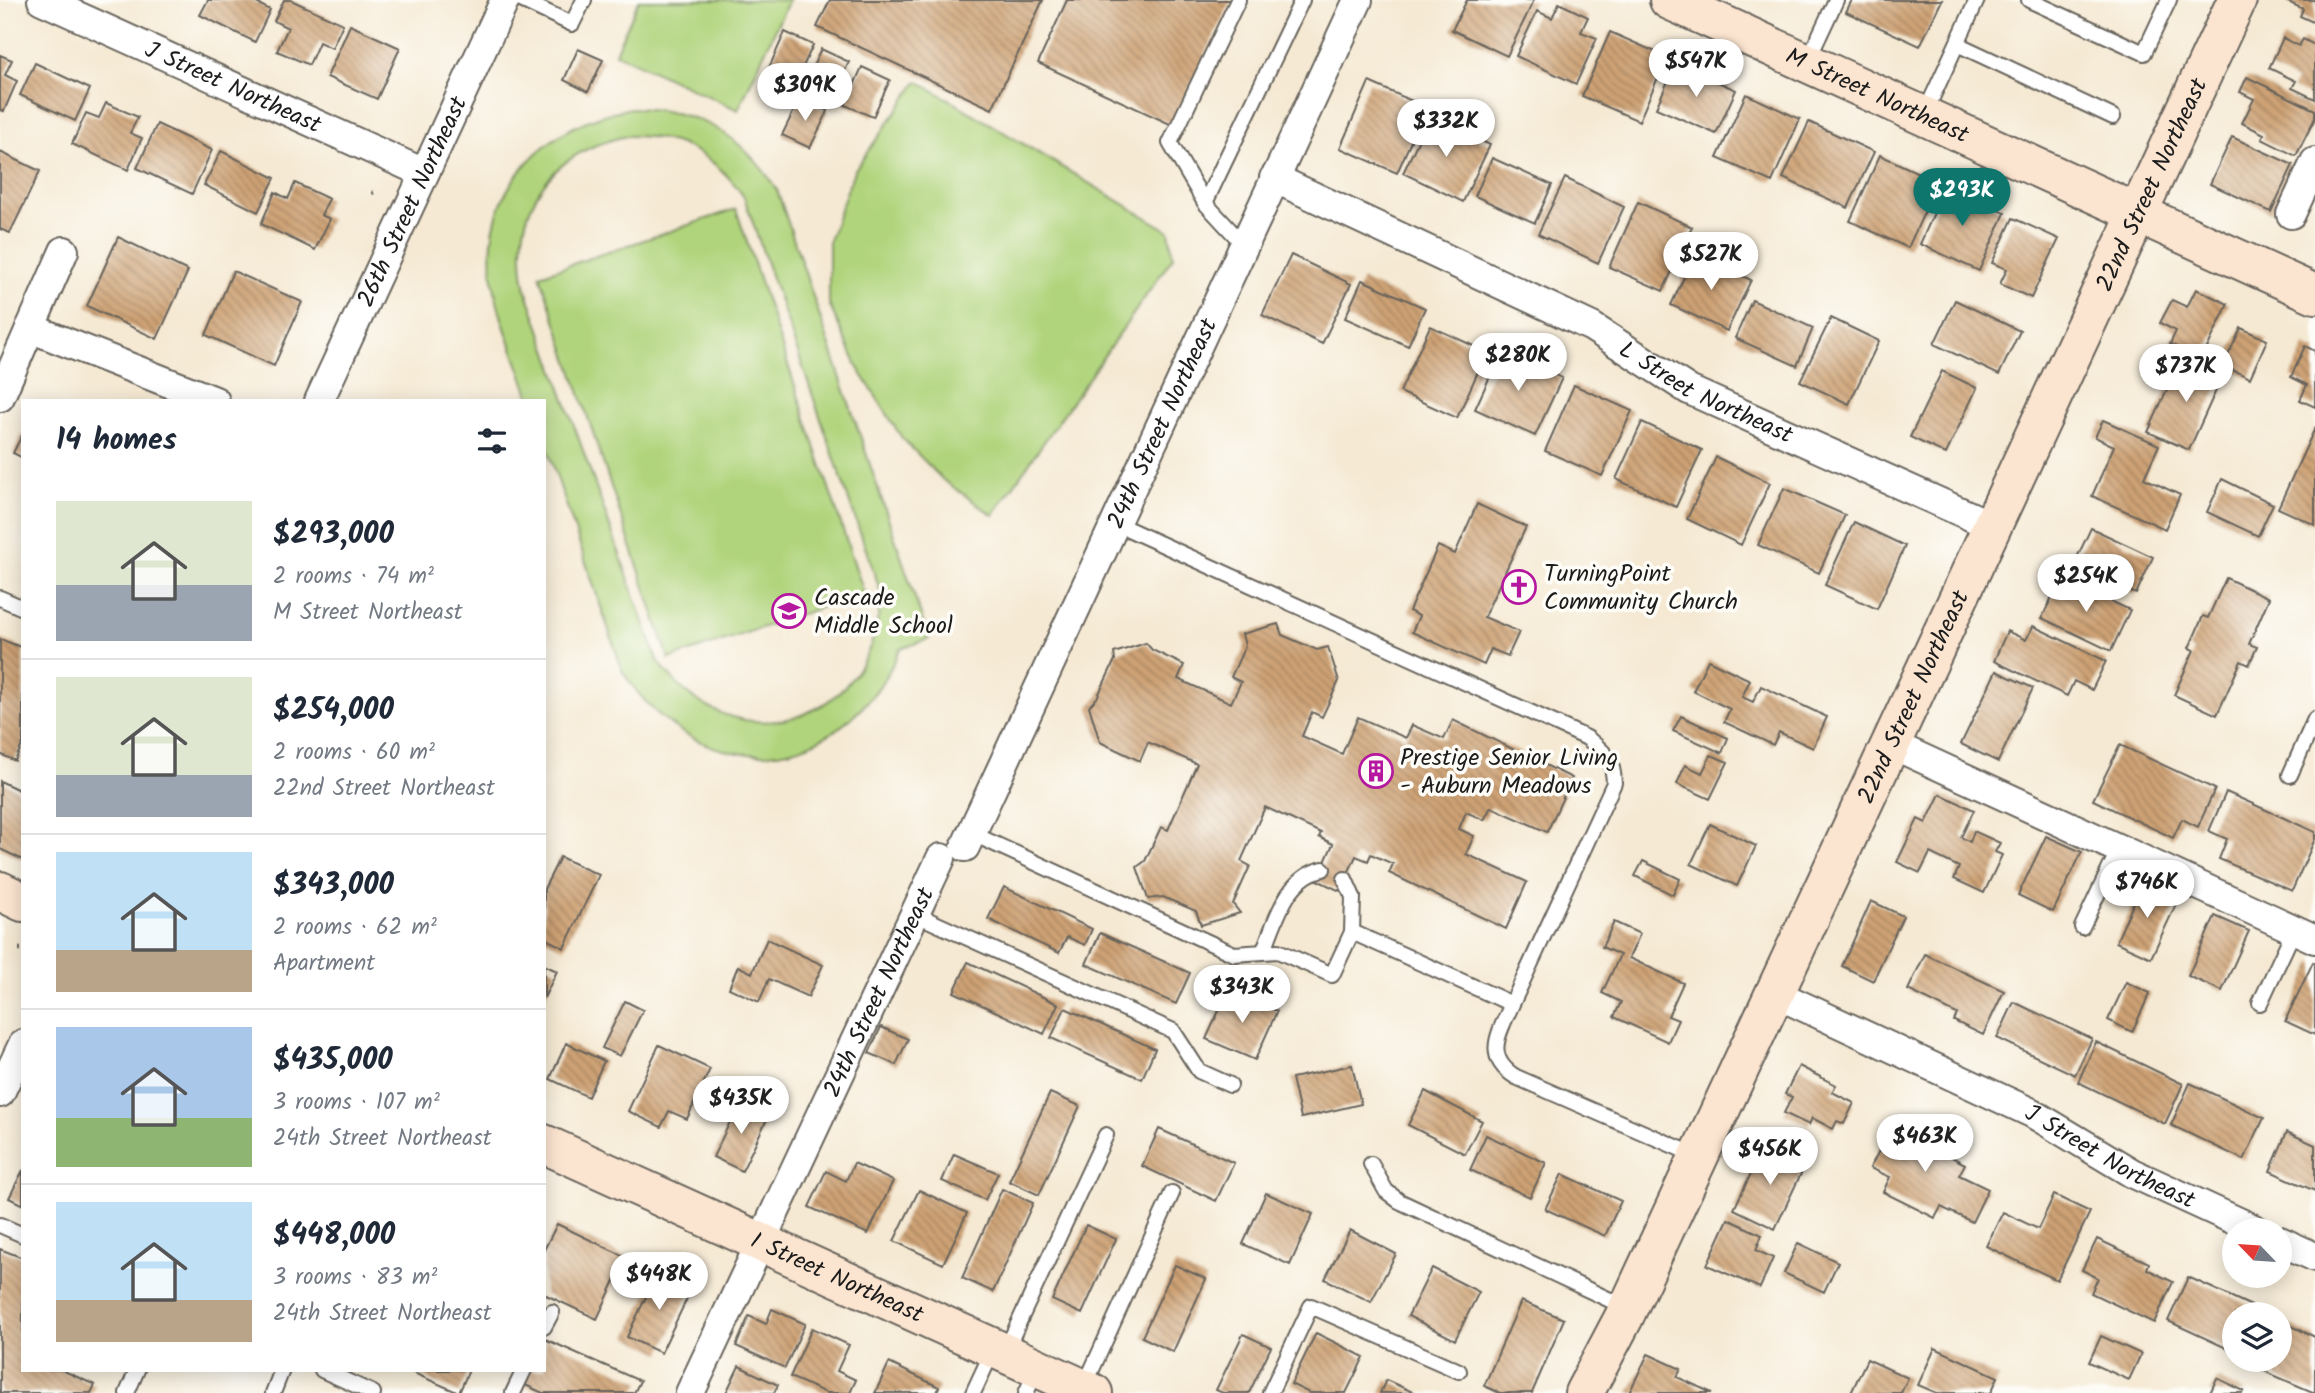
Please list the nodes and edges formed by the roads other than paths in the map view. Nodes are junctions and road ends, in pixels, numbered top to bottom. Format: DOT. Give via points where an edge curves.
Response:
graph roads {
  1 [pos="42,0"];
  2 [pos="505,0"];
  3 [pos="521,0"];
  4 [pos="584,0"];
  5 [pos="1238,0"];
  6 [pos="1302,0"];
  7 [pos="1358,0"];
  8 [pos="1668,0"];
  9 [pos="1836,0"];
  10 [pos="1977,0"];
  11 [pos="2029,0"];
  12 [pos="2169,0"];
  13 [pos="2237,0"];
  14 [pos="1957,44"];
  15 [pos="1807,63"];
  16 [pos="1924,116"];
  17 [pos="2113,117"];
  18 [pos="2315,162"];
  19 [pos="424,173"];
  20 [pos="1275,178"];
  21 [pos="1205,203"];
  22 [pos="2137,214"];
  23 [pos="2291,214"];
  24 [pos="1244,245"];
  25 [pos="64,251"];
  26 [pos="2315,294"];
  27 [pos="30,328"];
  28 [pos="0,397"];
  29 [pos="210,399"];
  30 [pos="320,399"];
  31 [pos="1115,523"];
  32 [pos="1990,525"];
  33 [pos="0,598"];
  34 [pos="21,607"];
  35 [pos="2315,719"];
  36 [pos="1891,744"];
  37 [pos="2290,775"];
  38 [pos="959,846"];
  39 [pos="2119,849"];
  40 [pos="1323,869"];
  41 [pos="1345,879"];
  42 [pos="0,891"];
  43 [pos="21,901"];
  44 [pos="915,914"];
  45 [pos="2082,927"];
  46 [pos="1352,932"];
  47 [pos="2304,934"];
  48 [pos="1263,952"];
  49 [pos="1774,993"];
  50 [pos="2260,1003"];
  51 [pos="1512,1004"];
  52 [pos="21,1048"];
  53 [pos="1230,1085"];
  54 [pos="0,1093"];
  55 [pos="1106,1135"];
  56 [pos="546,1145"];
  57 [pos="1699,1157"];
  58 [pos="1371,1164"];
  59 [pos="1172,1192"];
  60 [pos="2230,1218"];
  61 [pos="0,1225"];
  62 [pos="21,1235"];
  63 [pos="762,1245"];
  64 [pos="2292,1247"];
  65 [pos="2315,1258"];
  66 [pos="1628,1309"];
  67 [pos="552,1312"];
  68 [pos="546,1323"];
  69 [pos="1016,1366"];
  70 [pos="1459,1371"];
  71 [pos="136,1372"];
  72 [pos="281,1372"];
  73 [pos="326,1372"];
  74 [pos="523,1372"];
  75 [pos="1088,1391"];
  76 [pos="127,1393"];
  77 [pos="273,1393"];
  78 [pos="373,1393"];
  79 [pos="513,1393"];
  80 [pos="690,1393"];
  81 [pos="974,1393"];
  82 [pos="1270,1393"];
  83 [pos="1584,1393"];
  1 -- 19 [label="street, J Street Northeast"];
  2 -- 19 [label="street, 26th Street Northeast"];
  3 -- 4 [label="lane" via="572,24"];
  5 -- 21 [label="lane" via="1170,143"];
  6 -- 21 [label="lane"];
  7 -- 20 [label="street, 24th Street Northeast"];
  8 -- 15 [label="street, M Street Northeast"];
  9 -- 15 [label="lane"];
  10 -- 14 [label="lane"];
  11 -- 12 [label="lane" via="2144,53"];
  13 -- 22 [label="street, 22nd Street Northeast"];
  14 -- 16 [label="lane"];
  14 -- 17 [label="lane"];
  15 -- 16 [label="street, M Street Northeast"];
  16 -- 22 [label="street, M Street Northeast"];
  18 -- 23 [label="street"];
  19 -- 30 [label="street, 26th Street Northeast"];
  20 -- 24 [label="street, 24th Street Northeast"];
  20 -- 32 [label="street, L Street Northeast" via="1592,327 1689,390"];
  21 -- 24 [label="lane"];
  22 -- 26 [label="street, M Street Northeast"];
  22 -- 32 [label="street, 22nd Street Northeast"];
  24 -- 31 [label="street, 24th Street Northeast"];
  25 -- 27 [label="street"];
  27 -- 28 [label="street"];
  27 -- 29 [label="street"];
  31 -- 38 [label="street, 24th Street Northeast"];
  31 -- 51 [label="lane" via="1587,738 1605,753 1613,764 1614,783"];
  32 -- 36 [label="street, 22nd Street Northeast"];
  33 -- 34 [label="lane"];
  35 -- 37 [label="lane"];
  36 -- 39 [label="street"];
  36 -- 49 [label="street, 22nd Street Northeast"];
  38 -- 44 [label="street, 24th Street Northeast"];
  38 -- 48 [label="lane" via="1234,954"];
  39 -- 45 [label="lane"];
  39 -- 47 [label="street"];
  40 -- 48 [label="lane" via="1299,880 1286,897"];
  41 -- 46 [label="lane" via="1353,897"];
  42 -- 43 [label="street"];
  44 -- 53 [label="lane" via="1173,1031 1199,1070"];
  44 -- 63 [label="street, 24th Street Northeast"];
  46 -- 48 [label="lane" via="1332,975 1278,951"];
  46 -- 51 [label="lane"];
  47 -- 50 [label="lane"];
  49 -- 57 [label="street, 22nd Street Northeast"];
  49 -- 60 [label="street, J Street Northeast" via="2032,1113 2132,1173"];
  51 -- 57 [label="lane" via="1496,1041 1502,1069"];
  52 -- 54 [label="street"];
  55 -- 69 [label="lane"];
  56 -- 63 [label="street, I Street Northeast"];
  57 -- 66 [label="street, 22nd Street Northeast"];
  58 -- 66 [label="lane" via="1386,1191 1399,1201"];
  59 -- 75 [label="lane"];
  61 -- 62 [label="lane"];
  63 -- 69 [label="street, I Street Northeast"];
  63 -- 80 [label="street, 24th Street Northeast"];
  64 -- 65 [label="street"];
  66 -- 83 [label="street, 22nd Street Northeast"];
  67 -- 68 [label="lane"];
  69 -- 75 [label="street, I Street Northeast"];
  69 -- 81 [label="lane"];
  70 -- 82 [label="lane" via="1311,1306"];
  71 -- 76 [label="lane"];
  72 -- 77 [label="lane"];
  73 -- 78 [label="lane"];
  74 -- 79 [label="lane"];
}
